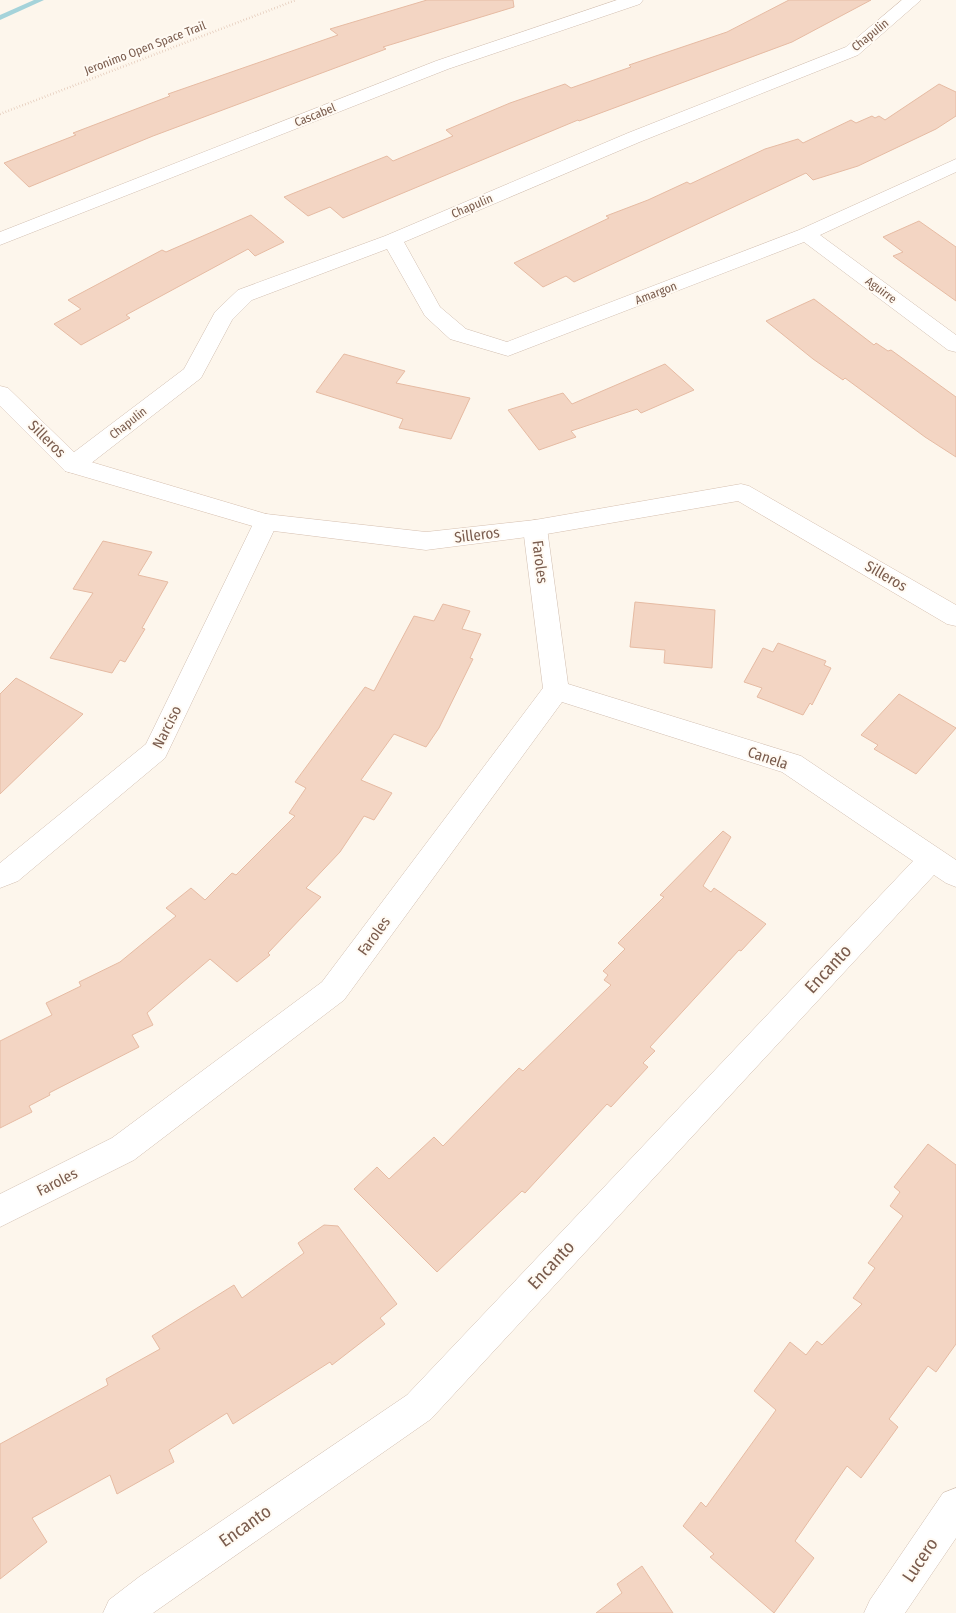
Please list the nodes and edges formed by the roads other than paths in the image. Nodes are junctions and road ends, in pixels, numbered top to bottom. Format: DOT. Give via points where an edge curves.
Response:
graph roads {
  1 [pos="634,0"];
  2 [pos="912,0"];
  3 [pos="956,164"];
  4 [pos="806,234"];
  5 [pos="0,240"];
  6 [pos="392,240"];
  7 [pos="956,345"];
  8 [pos="0,393"];
  9 [pos="74,465"];
  10 [pos="266,522"];
  11 [pos="535,528"];
  12 [pos="956,617"];
  13 [pos="556,690"];
  14 [pos="944,867"];
  15 [pos="0,876"];
  16 [pos="0,1211"];
  17 [pos="956,1506"];
  18 [pos="122,1613"];
  19 [pos="883,1613"];
  1 -- 5 [label="street, Cascabel" via="442,65"];
  2 -- 6 [label="street, Chapulin" via="852,51 635,137"];
  3 -- 4 [label="street, Amargon"];
  4 -- 6 [label="street, Amargon" via="508,349 458,334 432,311"];
  4 -- 7 [label="street, Aguirre"];
  6 -- 9 [label="street, Chapulin" via="245,296 223,318 192,373"];
  8 -- 9 [label="street, Silleros"];
  9 -- 10 [label="street, Silleros"];
  10 -- 11 [label="street, Silleros" via="426,541"];
  10 -- 15 [label="street, Narciso" via="156,751 8,873"];
  11 -- 12 [label="street, Silleros" via="740,492"];
  11 -- 13 [label="street, Faroles"];
  13 -- 14 [label="street, Canela" via="790,764"];
  13 -- 16 [label="street, Faroles" via="333,991 123,1149"];
  14 -- 18 [label="street, Encanto" via="418,1407"];
  17 -- 19 [label="street, Lucero"];
}
